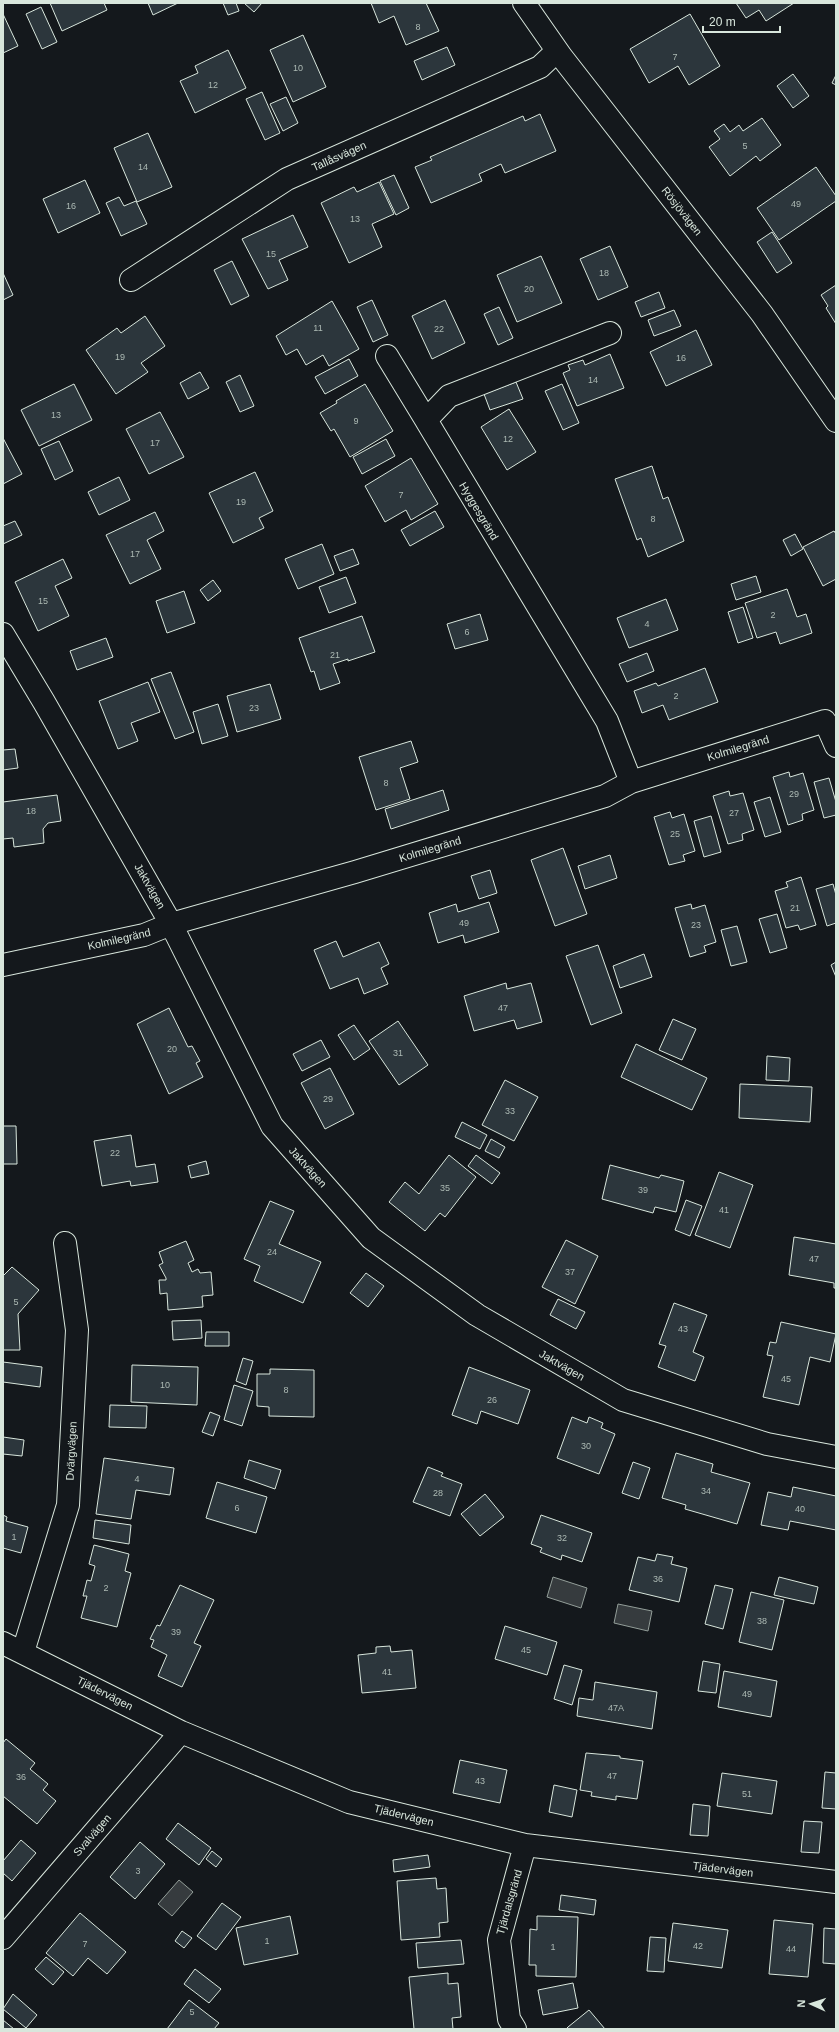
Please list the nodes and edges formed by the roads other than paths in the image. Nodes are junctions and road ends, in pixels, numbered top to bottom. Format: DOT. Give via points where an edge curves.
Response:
graph roads {
  1 [pos="524,3"];
  2 [pos="557,51"];
  3 [pos="131,280"];
  4 [pos="610,333"];
  5 [pos="387,356"];
  6 [pos="426,420"];
  7 [pos="836,421"];
  8 [pos="3,634"];
  9 [pos="836,746"];
  10 [pos="631,782"];
  11 [pos="171,924"];
  12 [pos="3,965"];
  13 [pos="65,1243"];
  14 [pos="836,1457"];
  15 [pos="3,1643"];
  16 [pos="23,1652"];
  17 [pos="181,1732"];
  18 [pos="525,1845"];
  19 [pos="836,1882"];
  20 [pos="3,1938"];
  21 [pos="515,2029"];
  1 -- 2 [label="street, Rösjövägen"];
  2 -- 3 [label="street, Tallåsvägen" via="540,67 287,179"];
  2 -- 7 [label="street, Rösjövägen" via="762,314"];
  4 -- 6 [label="street" via="449,396"];
  5 -- 6 [label="street, Hyggesgränd"];
  6 -- 10 [label="street, Hyggesgränd" via="607,721"];
  8 -- 11 [label="street, Jaktvägen"];
  9 -- 10 [label="street, Kolmilegränd" via="825,721"];
  10 -- 11 [label="street, Kolmilegränd" via="605,796"];
  11 -- 12 [label="street, Kolmilegränd" via="144,935"];
  11 -- 14 [label="street, Jaktvägen" via="272,1126 371,1238 477,1315 623,1400 767,1444"];
  13 -- 16 [label="street, Dvärgvägen" via="78,1330 68,1505"];
  15 -- 16 [label="street, Tjädervägen"];
  16 -- 17 [label="street, Tjädervägen"];
  17 -- 18 [label="street, Tjädervägen" via="349,1802"];
  17 -- 20 [label="street, Svalvägen"];
  18 -- 19 [label="street, Tjädervägen"];
  18 -- 21 [label="street, Tjärdalsgränd" via="499,1940 509,2019"];
}
